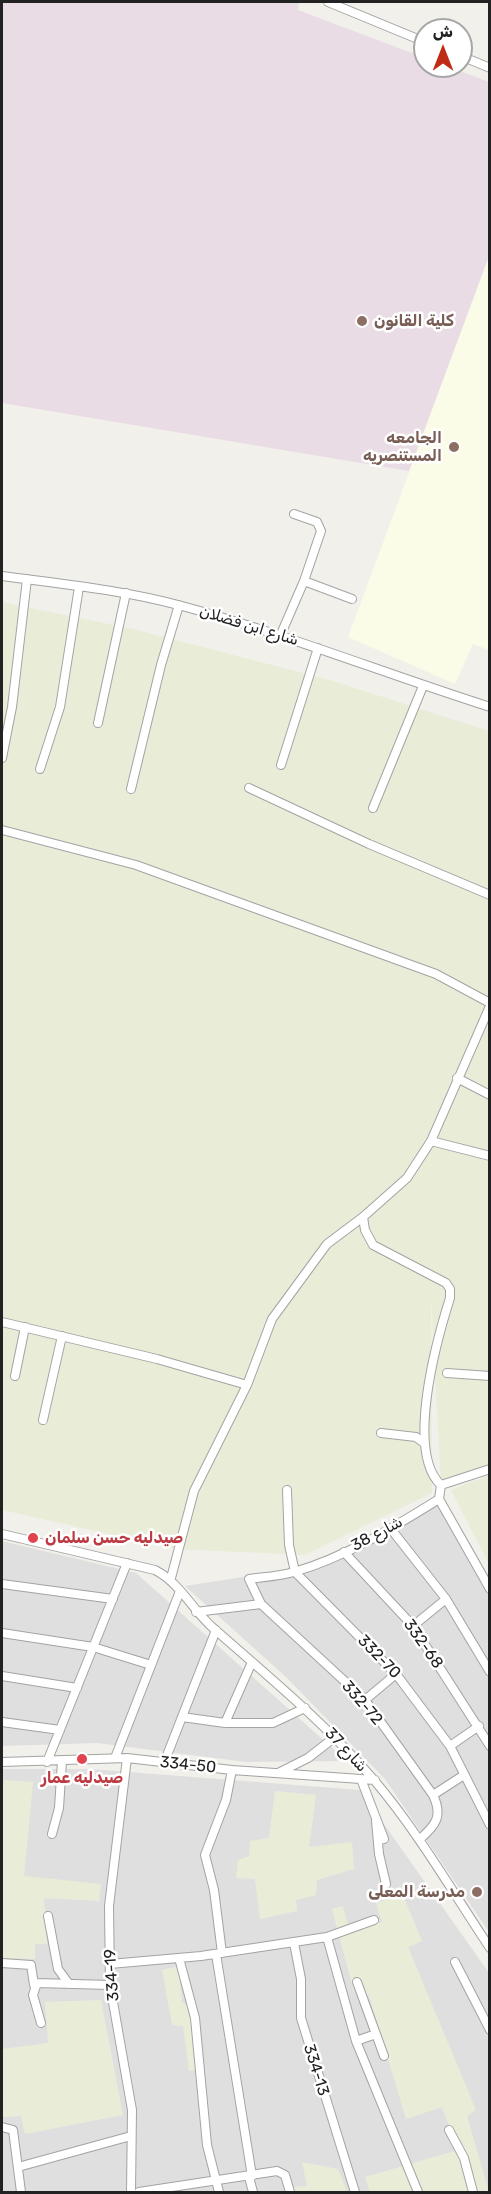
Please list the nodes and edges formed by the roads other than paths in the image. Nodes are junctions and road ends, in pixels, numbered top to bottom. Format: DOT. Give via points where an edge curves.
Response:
graph roads {
  1 [pos="328,2"];
  2 [pos="413,37"];
  3 [pos="473,61"];
  4 [pos="489,68"];
  5 [pos="294,514"];
  6 [pos="2,576"];
  7 [pos="27,579"];
  8 [pos="304,581"];
  9 [pos="79,587"];
  10 [pos="126,593"];
  11 [pos="352,599"];
  12 [pos="179,605"];
  13 [pos="281,634"];
  14 [pos="318,648"];
  15 [pos="423,686"];
  16 [pos="489,706"];
  17 [pos="98,723"];
  18 [pos="2,758"];
  19 [pos="281,765"];
  20 [pos="40,769"];
  21 [pos="249,788"];
  22 [pos="130,789"];
  23 [pos="373,808"];
  24 [pos="2,830"];
  25 [pos="489,895"];
  26 [pos="489,1004"];
  27 [pos="457,1078"];
  28 [pos="489,1095"];
  29 [pos="431,1141"];
  30 [pos="489,1156"];
  31 [pos="363,1217"];
  32 [pos="2,1322"];
  33 [pos="25,1327"];
  34 [pos="62,1336"];
  35 [pos="447,1373"];
  36 [pos="15,1376"];
  37 [pos="489,1376"];
  38 [pos="248,1385"];
  39 [pos="43,1420"];
  40 [pos="381,1433"];
  41 [pos="424,1443"];
  42 [pos="489,1469"];
  43 [pos="441,1485"];
  44 [pos="287,1490"];
  45 [pos="439,1499"];
  46 [pos="391,1529"];
  47 [pos="2,1534"];
  48 [pos="344,1552"];
  49 [pos="127,1563"];
  50 [pos="295,1572"];
  51 [pos="171,1578"];
  52 [pos="249,1579"];
  53 [pos="2,1584"];
  54 [pos="489,1589"];
  55 [pos="180,1591"];
  56 [pos="113,1599"];
  57 [pos="446,1599"];
  58 [pos="261,1604"];
  59 [pos="196,1612"];
  60 [pos="413,1626"];
  61 [pos="216,1630"];
  62 [pos="2,1633"];
  63 [pos="93,1647"];
  64 [pos="252,1662"];
  65 [pos="151,1665"];
  66 [pos="489,1672"];
  67 [pos="396,1674"];
  68 [pos="2,1676"];
  69 [pos="77,1688"];
  70 [pos="365,1700"];
  71 [pos="305,1708"];
  72 [pos="182,1717"];
  73 [pos="2,1722"];
  74 [pos="225,1723"];
  75 [pos="479,1726"];
  76 [pos="60,1730"];
  77 [pos="335,1737"];
  78 [pos="450,1746"];
  79 [pos="489,1746"];
  80 [pos="115,1758"];
  81 [pos="127,1758"];
  82 [pos="63,1761"];
  83 [pos="2,1762"];
  84 [pos="47,1762"];
  85 [pos="164,1763"];
  86 [pos="232,1770"];
  87 [pos="276,1773"];
  88 [pos="464,1775"];
  89 [pos="361,1779"];
  90 [pos="375,1780"];
  91 [pos="433,1795"];
  92 [pos="376,1821"];
  93 [pos="489,1825"];
  94 [pos="52,1834"];
  95 [pos="384,1839"];
  96 [pos="420,1839"];
  97 [pos="386,1884"];
  98 [pos="48,1916"];
  99 [pos="374,1920"];
  100 [pos="327,1937"];
  101 [pos="294,1943"];
  102 [pos="489,1948"];
  103 [pos="219,1954"];
  104 [pos="179,1958"];
  105 [pos="455,1962"];
  106 [pos="2,1964"];
  107 [pos="110,1964"];
  108 [pos="357,1982"];
  109 [pos="69,1983"];
  110 [pos="110,1985"];
  111 [pos="34,1986"];
  112 [pos="41,2023"];
  113 [pos="489,2030"];
  114 [pos="376,2034"];
  115 [pos="356,2041"];
  116 [pos="384,2056"];
  117 [pos="2,2127"];
  118 [pos="449,2130"];
  119 [pos="131,2136"];
  120 [pos="18,2167"];
  121 [pos="251,2176"];
  122 [pos="217,2181"];
  123 [pos="186,2189"];
  124 [pos="21,2193"];
  125 [pos="131,2193"];
  126 [pos="139,2193"];
  127 [pos="219,2193"];
  128 [pos="253,2193"];
  129 [pos="291,2193"];
  130 [pos="356,2193"];
  131 [pos="418,2193"];
  132 [pos="473,2193"];
  1 -- 2 [label="street"];
  3 -- 4 [label="street"];
  5 -- 8 [label="street" via="321,527"];
  6 -- 7 [label="street, شارع ابن فضلان"];
  7 -- 9 [label="street, شارع ابن فضلان"];
  7 -- 18 [label="street"];
  8 -- 11 [label="street"];
  8 -- 13 [label="street"];
  9 -- 10 [label="street, شارع ابن فضلان"];
  9 -- 20 [label="street" via="60,707"];
  10 -- 12 [label="street, شارع ابن فضلان"];
  10 -- 17 [label="street"];
  12 -- 13 [label="street, شارع ابن فضلان"];
  12 -- 22 [label="street"];
  13 -- 14 [label="street, شارع ابن فضلان"];
  14 -- 15 [label="street, شارع ابن فضلان"];
  14 -- 19 [label="street"];
  15 -- 16 [label="street, شارع ابن فضلان"];
  15 -- 23 [label="street"];
  21 -- 25 [label="street"];
  24 -- 26 [label="street" via="146,868 436,974"];
  26 -- 27 [label="street"];
  27 -- 28 [label="street"];
  27 -- 29 [label="street"];
  29 -- 30 [label="street"];
  29 -- 31 [label="street" via="407,1178"];
  31 -- 38 [label="street" via="327,1244 272,1319"];
  31 -- 41 [label="street" via="366,1235 374,1245 446,1283 451,1293 434,1357"];
  32 -- 33 [label="street"];
  33 -- 34 [label="street"];
  33 -- 36 [label="street"];
  34 -- 38 [label="street"];
  34 -- 39 [label="street"];
  35 -- 37 [label="street"];
  38 -- 51 [label="street" via="194,1491"];
  40 -- 41 [label="street" via="416,1437"];
  41 -- 43 [label="street"];
  42 -- 43 [label="street"];
  43 -- 45 [label="street"];
  44 -- 50 [label="street" via="289,1545"];
  45 -- 46 [label="street, شارع 38"];
  45 -- 54 [label="street"];
  46 -- 48 [label="street, شارع 38"];
  46 -- 57 [label="street"];
  47 -- 49 [label="street"];
  48 -- 50 [label="street, شارع 38"];
  48 -- 60 [label="street, 332-68"];
  49 -- 51 [label="street"];
  49 -- 56 [label="street"];
  50 -- 52 [label="street, شارع 38"];
  50 -- 67 [label="street, 332-70"];
  51 -- 55 [label="street, شارع 37"];
  52 -- 58 [label="street, 332-72"];
  53 -- 56 [label="street"];
  55 -- 59 [label="street, شارع 37"];
  55 -- 65 [label="street"];
  56 -- 63 [label="street"];
  57 -- 60 [label="street"];
  57 -- 66 [label="street"];
  58 -- 59 [label="street"];
  58 -- 70 [label="street, 332-72"];
  59 -- 61 [label="street, شارع 37"];
  60 -- 75 [label="street, 332-68"];
  61 -- 64 [label="street, شارع 37"];
  61 -- 72 [label="street"];
  62 -- 63 [label="street"];
  63 -- 65 [label="street"];
  63 -- 69 [label="street"];
  64 -- 71 [label="street, شارع 37"];
  64 -- 74 [label="street"];
  65 -- 80 [label="street"];
  67 -- 70 [label="street"];
  67 -- 78 [label="street, 332-70"];
  68 -- 69 [label="street"];
  69 -- 76 [label="street"];
  70 -- 91 [label="street, 332-72"];
  71 -- 74 [label="street" via="273,1723"];
  71 -- 77 [label="street, شارع 37"];
  72 -- 74 [label="street"];
  72 -- 85 [label="street"];
  73 -- 76 [label="street"];
  75 -- 78 [label="street"];
  75 -- 79 [label="street, 332-68"];
  76 -- 84 [label="street"];
  77 -- 87 [label="street" via="308,1758"];
  77 -- 90 [label="street, شارع 37"];
  78 -- 88 [label="street, 332-70"];
  80 -- 81 [label="street, 334-50"];
  80 -- 82 [label="street, 334-50"];
  81 -- 85 [label="street, 334-50"];
  81 -- 107 [label="street, 334-19" via="109,1906"];
  82 -- 84 [label="street, 334-50"];
  82 -- 94 [label="street" via="59,1808"];
  83 -- 84 [label="street, 334-50"];
  85 -- 86 [label="street, 334-50"];
  86 -- 87 [label="street, 334-50"];
  86 -- 103 [label="street" via="226,1800 205,1855 214,1890"];
  87 -- 89 [label="street, 334-50"];
  88 -- 91 [label="street"];
  88 -- 93 [label="street, 332-70"];
  89 -- 90 [label="street, 334-50"];
  89 -- 92 [label="street"];
  90 -- 96 [label="street, شارع 37"];
  91 -- 96 [label="street" via="439,1807 438,1818"];
  92 -- 95 [label="street"];
  92 -- 97 [label="street"];
  96 -- 102 [label="street, شارع 37"];
  98 -- 109 [label="street" via="58,1969"];
  99 -- 100 [label="street"];
  100 -- 101 [label="street"];
  100 -- 115 [label="street"];
  101 -- 103 [label="street"];
  101 -- 130 [label="street, 334-13" via="302,1978 302,2018"];
  103 -- 104 [label="street"];
  103 -- 121 [label="street"];
  104 -- 107 [label="street"];
  104 -- 122 [label="street" via="195,2018 207,2145"];
  105 -- 113 [label="street"];
  106 -- 111 [label="street" via="31,1965"];
  107 -- 110 [label="street, 334-19"];
  108 -- 114 [label="street"];
  109 -- 110 [label="street"];
  109 -- 111 [label="street" via="42,1982"];
  110 -- 119 [label="street, 334-19" via="132,2110"];
  111 -- 112 [label="street"];
  114 -- 115 [label="street"];
  114 -- 116 [label="street"];
  115 -- 131 [label="street"];
  117 -- 120 [label="street" via="13,2130"];
  118 -- 132 [label="street" via="464,2158"];
  119 -- 120 [label="street"];
  119 -- 125 [label="street, 334-19"];
  120 -- 124 [label="street"];
  121 -- 122 [label="street"];
  121 -- 128 [label="street"];
  121 -- 129 [label="street" via="283,2173"];
  122 -- 123 [label="street"];
  122 -- 127 [label="street"];
  123 -- 126 [label="street"];
}
